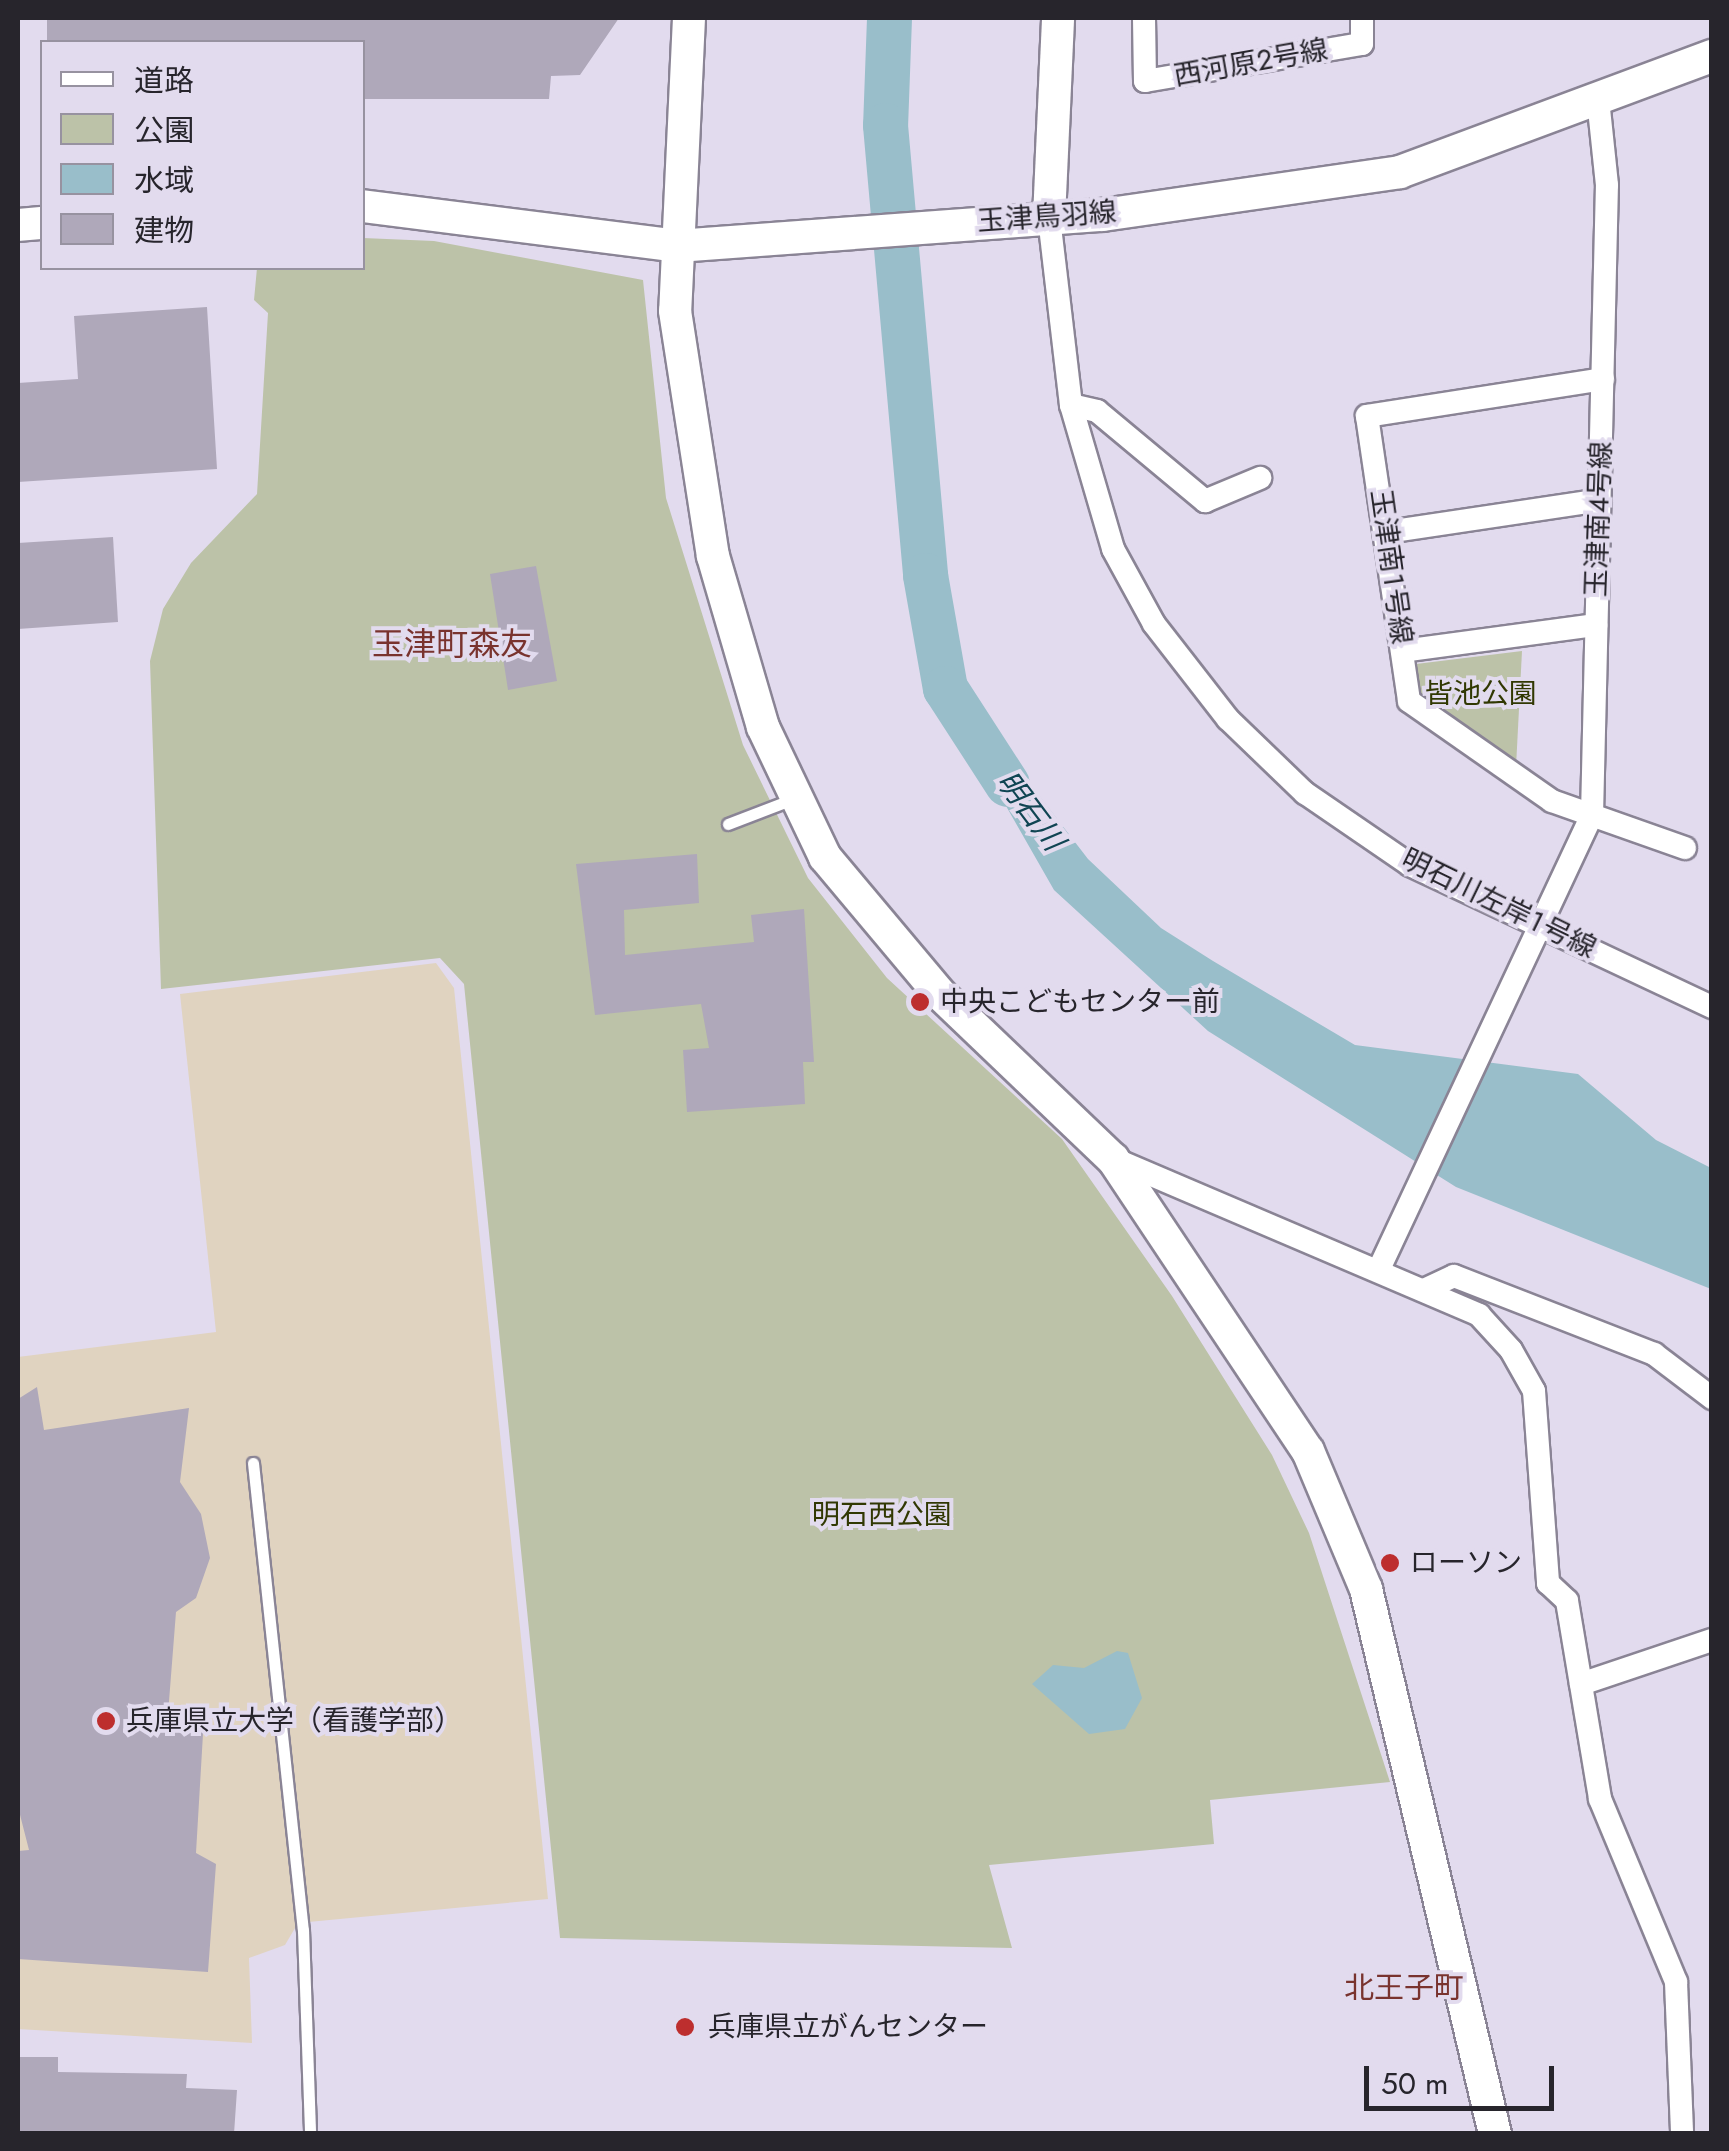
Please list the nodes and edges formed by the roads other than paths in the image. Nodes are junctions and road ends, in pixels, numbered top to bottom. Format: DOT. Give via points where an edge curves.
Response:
graph roads {
  1 [pos="690,18"];
  2 [pos="1058,18"];
  3 [pos="1144,18"];
  4 [pos="1362,18"];
  5 [pos="1712,56"];
  6 [pos="1598,100"];
  7 [pos="365,206"];
  8 [pos="1050,218"];
  9 [pos="677,246"];
  10 [pos="1603,379"];
  11 [pos="1070,405"];
  12 [pos="1260,478"];
  13 [pos="1600,500"];
  14 [pos="1387,532"];
  15 [pos="1596,625"];
  16 [pos="1403,651"];
  17 [pos="793,799"];
  18 [pos="1592,814"];
  19 [pos="728,824"];
  20 [pos="1685,848"];
  21 [pos="1542,928"];
  22 [pos="1712,1007"];
  23 [pos="1113,1159"];
  24 [pos="1379,1269"];
  25 [pos="1424,1290"];
  26 [pos="1712,1398"];
  27 [pos="253,1463"];
  28 [pos="1712,1640"];
  29 [pos="1581,1684"];
  30 [pos="310,2134"];
  31 [pos="1495,2134"];
  32 [pos="1682,2134"];
  1 -- 9 [label="street"];
  2 -- 8 [label="street, 明石川左岸１号線"];
  3 -- 4 [label="street, 西河原２号線" via="1145,81 1362,44"];
  5 -- 6 [label="street, 玉津鳥羽線"];
  6 -- 8 [label="street, 玉津鳥羽線" via="1400,172"];
  6 -- 10 [label="street, 玉津南４号線" via="1607,185"];
  7 -- 9 [label="street, 玉津鳥羽線"];
  8 -- 9 [label="street, 玉津鳥羽線"];
  8 -- 11 [label="street, 明石川左岸１号線"];
  9 -- 17 [label="street" via="674,311 713,556"];
  10 -- 13 [label="street, 玉津南４号線"];
  10 -- 14 [label="street, 玉津南１号線" via="1368,416"];
  11 -- 12 [label="street" via="1097,411 1205,501"];
  11 -- 21 [label="street, 明石川左岸１号線" via="1113,549 1154,624 1228,718 1305,793 1410,865"];
  13 -- 14 [label="street"];
  13 -- 15 [label="street, 玉津南４号線"];
  14 -- 16 [label="street, 玉津南１号線"];
  15 -- 16 [label="street"];
  15 -- 18 [label="street, 玉津南４号線"];
  16 -- 18 [label="street, 玉津南１号線" via="1409,701 1552,800"];
  17 -- 19 [label="lane"];
  17 -- 23 [label="street" via="824,857 939,993"];
  18 -- 20 [label="street, 玉津南１号線"];
  18 -- 21 [label="street, 玉津南４号線"];
  21 -- 22 [label="street, 明石川左岸１号線"];
  21 -- 24 [label="street, 玉津南４号線"];
  23 -- 24 [label="street"];
  23 -- 31 [label="street" via="1308,1451 1343,1522"];
  24 -- 25 [label="street"];
  25 -- 26 [label="street" via="1454,1276 1654,1354"];
  25 -- 29 [label="street" via="1479,1315 1534,1391 1548,1583 1567,1602"];
  27 -- 30 [label="lane" via="303,1930"];
  28 -- 29 [label="street"];
  29 -- 32 [label="street" via="1600,1799 1676,1982"];
}
